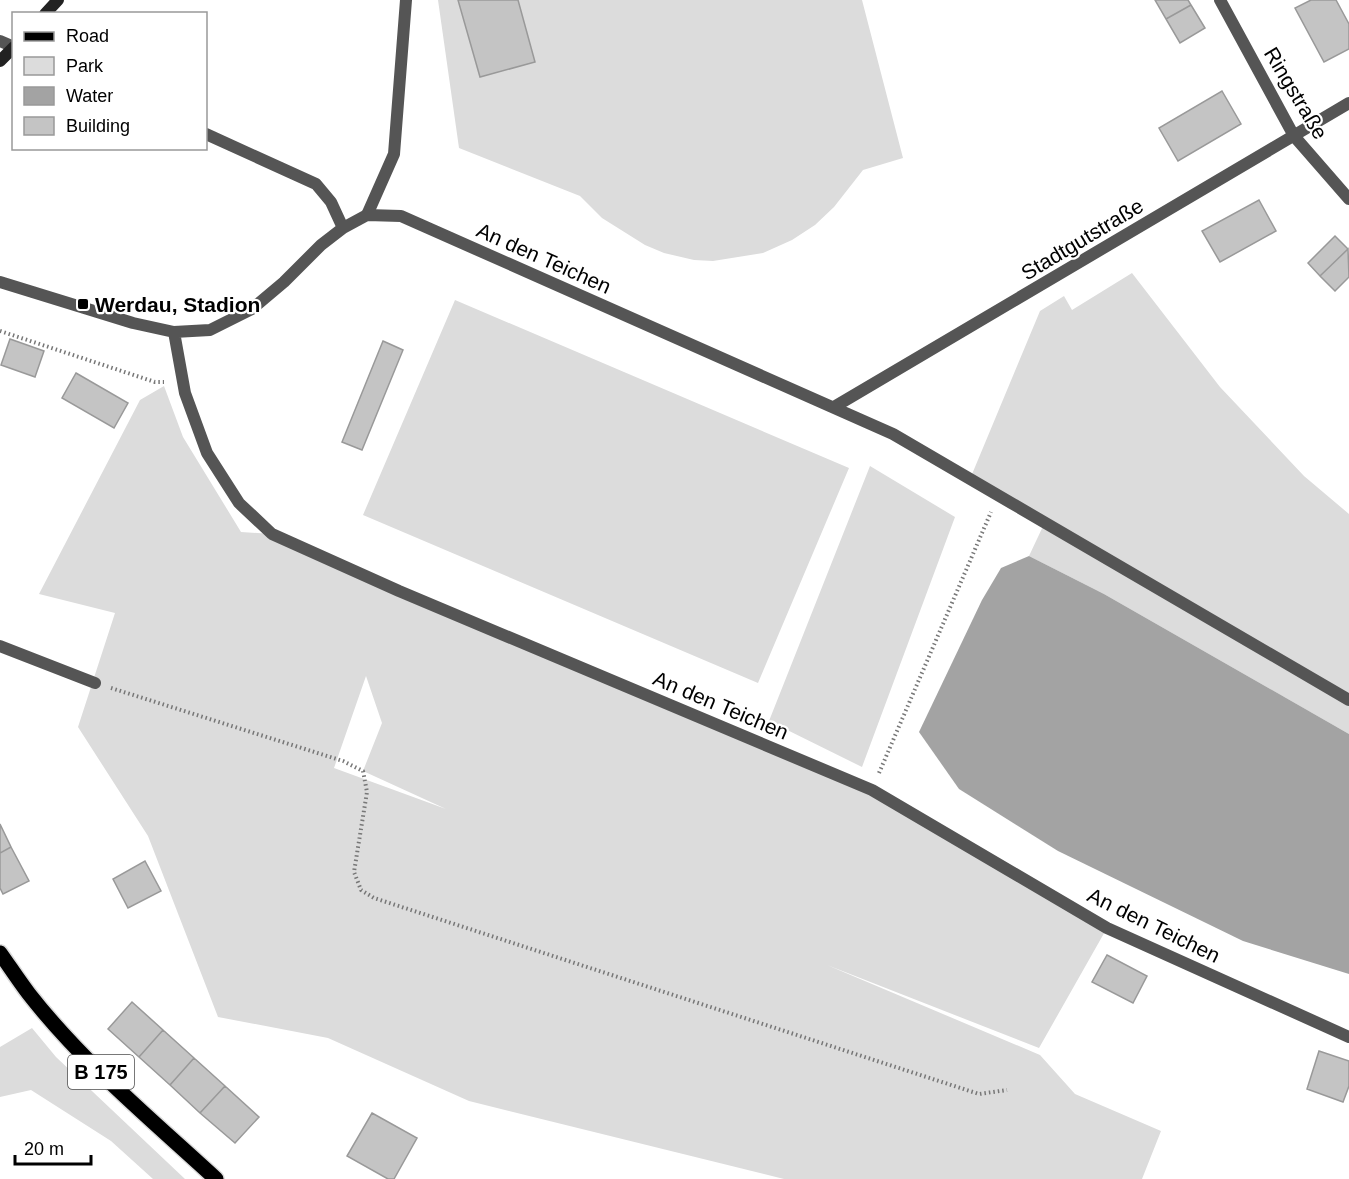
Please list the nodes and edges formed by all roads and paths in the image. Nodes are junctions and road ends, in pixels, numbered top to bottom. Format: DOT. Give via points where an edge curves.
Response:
graph roads {
  1 [pos="406,0"];
  2 [pos="1220,0"];
  3 [pos="12,49"];
  4 [pos="0,61"];
  5 [pos="1349,103"];
  6 [pos="207,134"];
  7 [pos="1294,136"];
  8 [pos="1349,199"];
  9 [pos="367,215"];
  10 [pos="343,228"];
  11 [pos="0,282"];
  12 [pos="0,331"];
  13 [pos="174,332"];
  14 [pos="183,381"];
  15 [pos="834,407"];
  16 [pos="998,495"];
  17 [pos="0,646"];
  18 [pos="95,683"];
  19 [pos="1349,700"];
  20 [pos="872,790"];
  21 [pos="0,953"];
  22 [pos="1349,1037"];
  23 [pos="1007,1090"];
  24 [pos="216,1179"];
  1 -- 9 [label="street" via="394,154"];
  2 -- 7 [label="street, Ringstraße"];
  3 -- 4 [label="main road, bridge"];
  5 -- 7 [label="street, Stadtgutstraße"];
  6 -- 10 [label="street" via="316,184 331,202"];
  7 -- 8 [label="street, Ringstraße"];
  7 -- 15 [label="street, Stadtgutstraße"];
  9 -- 10 [label="street"];
  9 -- 15 [label="street, An den Teichen" via="401,216"];
  10 -- 13 [label="street" via="248,312 210,330"];
  11 -- 13 [label="street"];
  12 -- 14 [label="path" via="155,382"];
  13 -- 14 [label="street, An den Teichen"];
  14 -- 20 [label="street, An den Teichen" via="207,453 239,503 272,534"];
  15 -- 16 [label="street, An den Teichen" via="893,434"];
  16 -- 19 [label="street, An den Teichen"];
  16 -- 20 [label="path"];
  17 -- 18 [label="street"];
  18 -- 23 [label="path" via="343,760 363,771 367,792 354,872 361,890 374,898 979,1094"];
  20 -- 22 [label="street, An den Teichen" via="1107,928"];
  21 -- 24 [label="main road, B 175" via="29,994 98,1070"];
}
